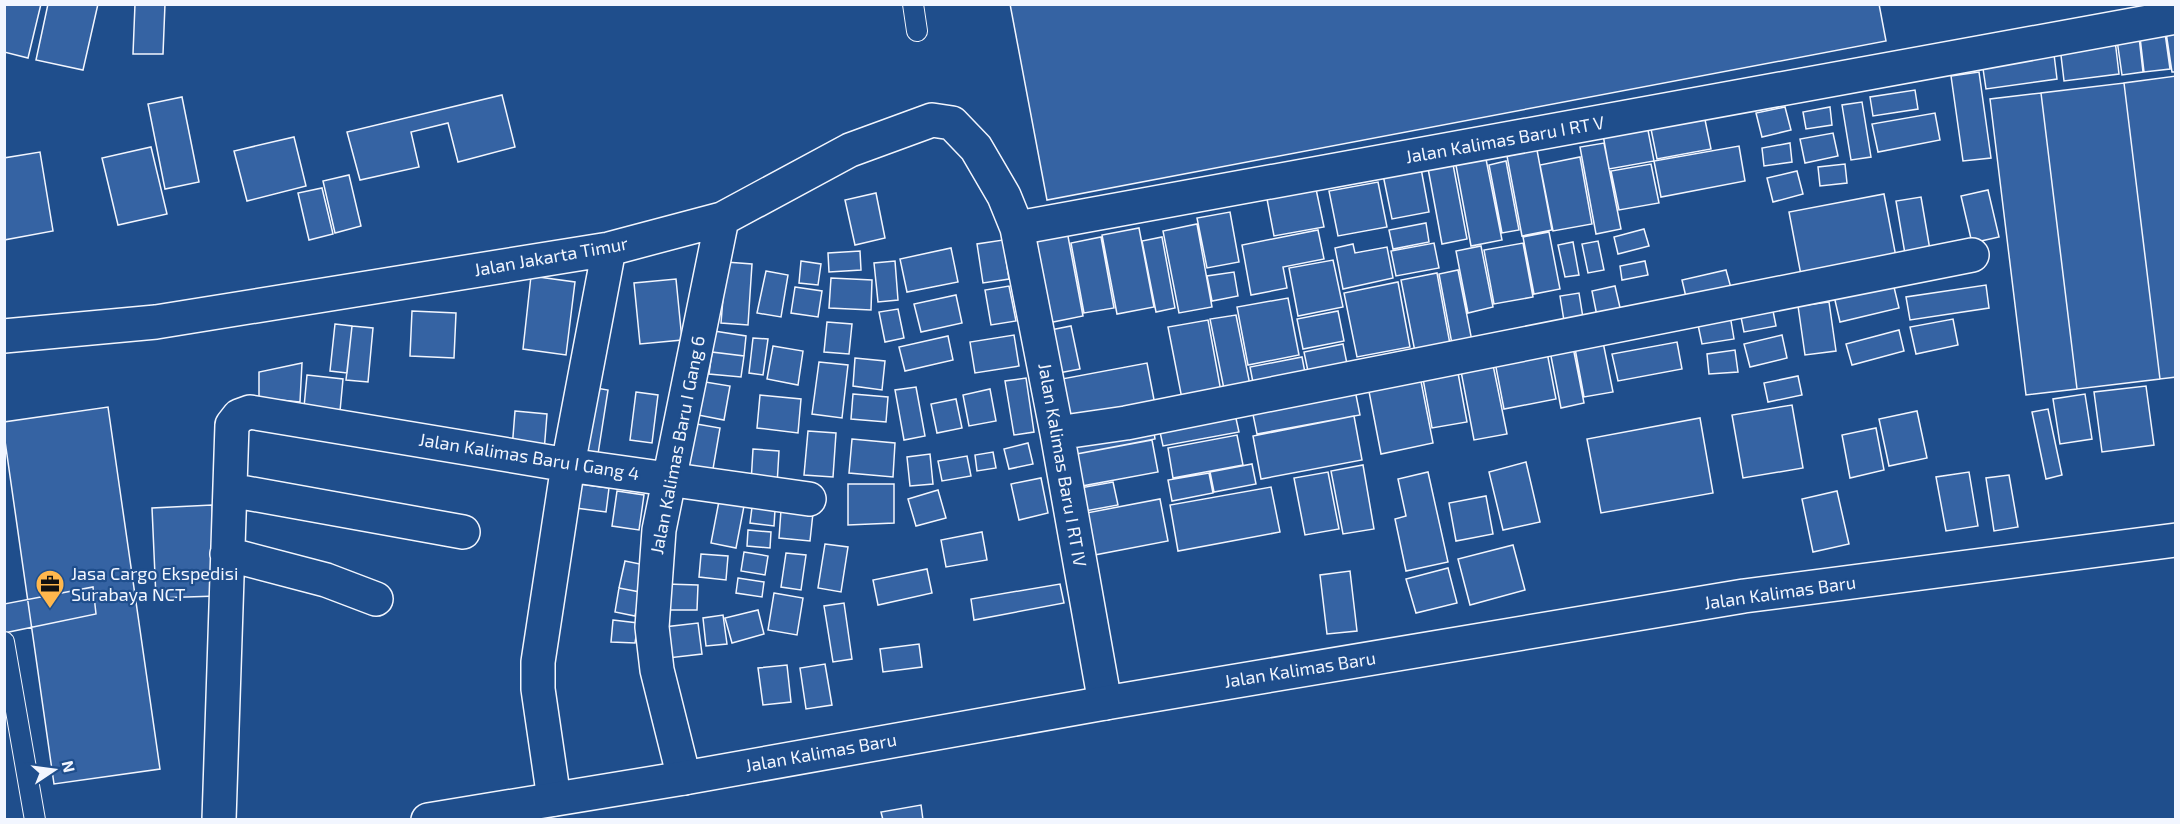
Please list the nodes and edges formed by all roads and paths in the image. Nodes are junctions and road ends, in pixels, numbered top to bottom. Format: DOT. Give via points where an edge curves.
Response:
graph roads {
  1 [pos="913,4"];
  2 [pos="2175,17"];
  3 [pos="917,31"];
  4 [pos="722,219"];
  5 [pos="1017,228"];
  6 [pos="609,249"];
  7 [pos="1972,255"];
  8 [pos="4,336"];
  9 [pos="1057,433"];
  10 [pos="568,465"];
  11 [pos="670,479"];
  12 [pos="230,490"];
  13 [pos="809,499"];
  14 [pos="463,532"];
  15 [pos="2175,540"];
  16 [pos="226,554"];
  17 [pos="376,599"];
  18 [pos="4,642"];
  19 [pos="1105,703"];
  20 [pos="684,778"];
  21 [pos="554,799"];
  22 [pos="35,819"];
  23 [pos="219,819"];
  24 [pos="428,819"];
  1 -- 3 [label="lane"];
  2 -- 5 [label="street, Jalan Kalimas Baru I RT V"];
  4 -- 5 [label="street, Jalan Jakarta Timur" via="850,150 932,120 952,123 976,148 1004,196"];
  4 -- 6 [label="street, Jalan Jakarta Timur"];
  4 -- 11 [label="street, Jalan Kalimas Baru I Gang 6"];
  5 -- 9 [label="street, Jalan Kalimas Baru I RT IV"];
  6 -- 8 [label="street, Jalan Jakarta Timur" via="156,322"];
  6 -- 10 [label="street"];
  7 -- 9 [label="street"];
  9 -- 19 [label="street, Jalan Kalimas Baru I RT IV"];
  10 -- 11 [label="street, Jalan Kalimas Baru I Gang 4"];
  10 -- 12 [label="street, Jalan Kalimas Baru I Gang 4" via="250,412 232,424"];
  10 -- 21 [label="street" via="538,662 538,689"];
  11 -- 13 [label="street, Jalan Kalimas Baru I Gang 4"];
  11 -- 20 [label="street, Jalan Kalimas Baru I Gang 6" via="659,530 652,627 657,670"];
  12 -- 14 [label="street"];
  12 -- 16 [label="street"];
  15 -- 19 [label="street, Jalan Kalimas Baru" via="1744,596"];
  16 -- 17 [label="street" via="326,580"];
  16 -- 23 [label="street"];
  18 -- 22 [label="lane"];
  19 -- 20 [label="street, Jalan Kalimas Baru"];
  20 -- 21 [label="street, Jalan Kalimas Baru"];
  21 -- 24 [label="street, Jalan Kalimas Baru"];
}
